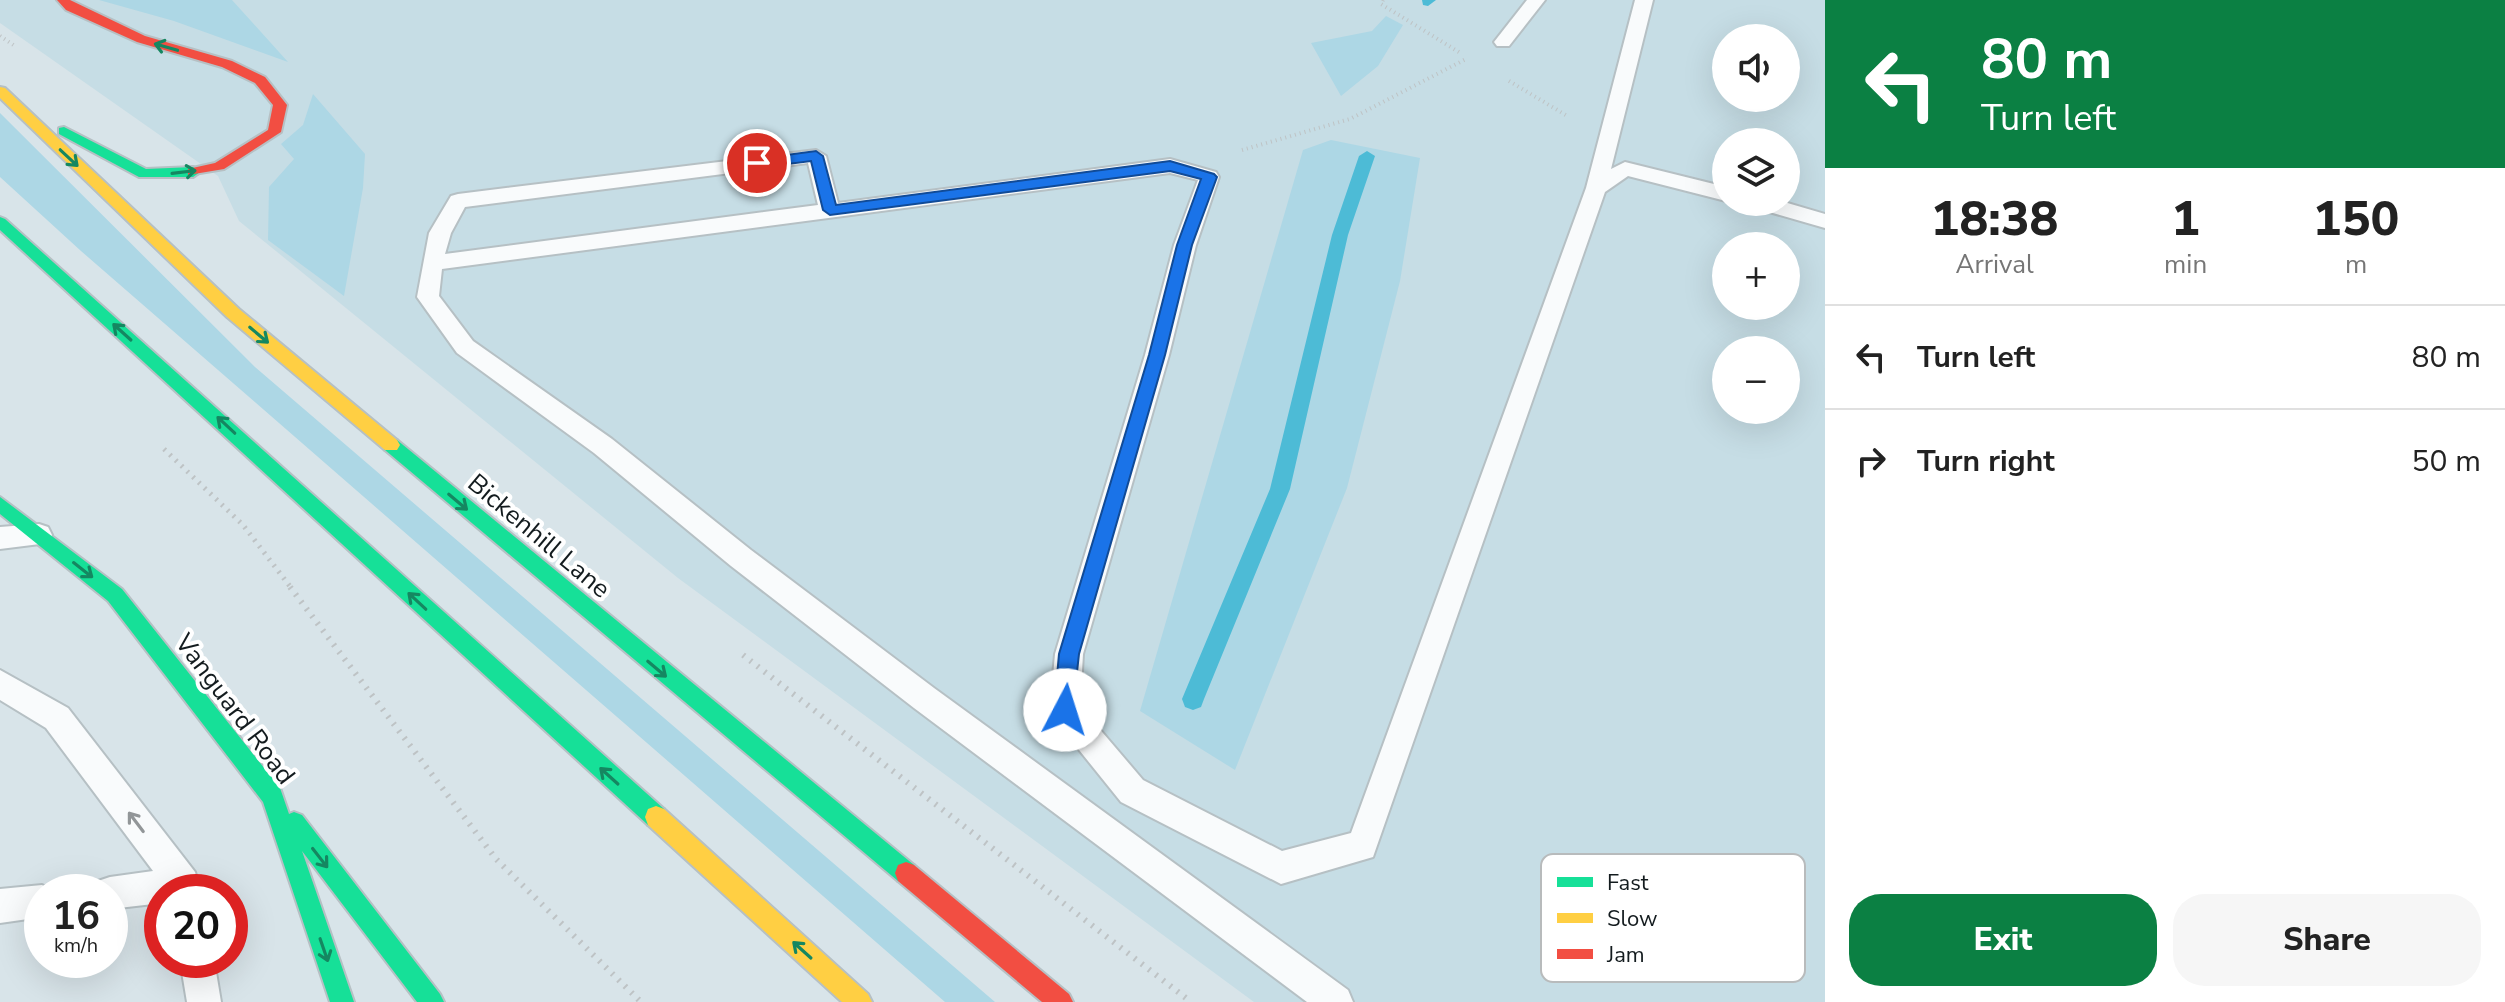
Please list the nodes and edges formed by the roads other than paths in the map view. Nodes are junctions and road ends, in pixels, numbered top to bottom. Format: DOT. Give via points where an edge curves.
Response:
graph roads {
  1 [pos="63,0"];
  2 [pos="1536,0"];
  3 [pos="1644,0"];
  4 [pos="1503,42"];
  5 [pos="6,97"];
  6 [pos="1596,188"];
  7 [pos="1712,191"];
  8 [pos="830,210"];
  9 [pos="1800,214"];
  10 [pos="1825,221"];
  11 [pos="0,222"];
  12 [pos="432,263"];
  13 [pos="0,504"];
  14 [pos="39,535"];
  15 [pos="0,538"];
  16 [pos="0,684"];
  17 [pos="272,796"];
  18 [pos="174,874"];
  19 [pos="24,903"];
  20 [pos="0,906"];
  21 [pos="200,978"];
  22 [pos="204,1002"];
  23 [pos="342,1002"];
  24 [pos="432,1002"];
  25 [pos="860,1002"];
  26 [pos="1061,1002"];
  27 [pos="1336,1002"];
  5 -- 1 [label="main road, one-way" via="144,174 182,174 219,166 274,132 280,105 260,80 227,64 141,39"];
  2 -- 4 [label="lane"];
  3 -- 6 [label="lane"];
  5 -- 26 [label="main road, Bickenhill Lane, one-way" via="233,313"];
  6 -- 7 [label="lane" via="1625,169"];
  6 -- 8 [label="lane" via="1362,846 1281,868 1132,791 1065,710 1069,654 1209,177 1170,166"];
  8 -- 12 [label="lane"];
  8 -- 12 [label="lane" via="816,156 458,201 440,233"];
  9 -- 10 [label="lane"];
  25 -- 11 [label="main road, one-way"];
  12 -- 27 [label="lane" via="428,297 465,347 603,446 924,698"];
  13 -- 14 [label="main road, Vanguard Road"];
  14 -- 15 [label="lane"];
  14 -- 17 [label="main road, Vanguard Road, one-way" via="115,595"];
  18 -- 16 [label="lane, one-way" via="57,718"];
  17 -- 23 [label="main road, Vanguard Road, one-way"];
  17 -- 24 [label="main road, one-way"];
  19 -- 20 [label="lane"];
  21 -- 22 [label="lane"];
}
